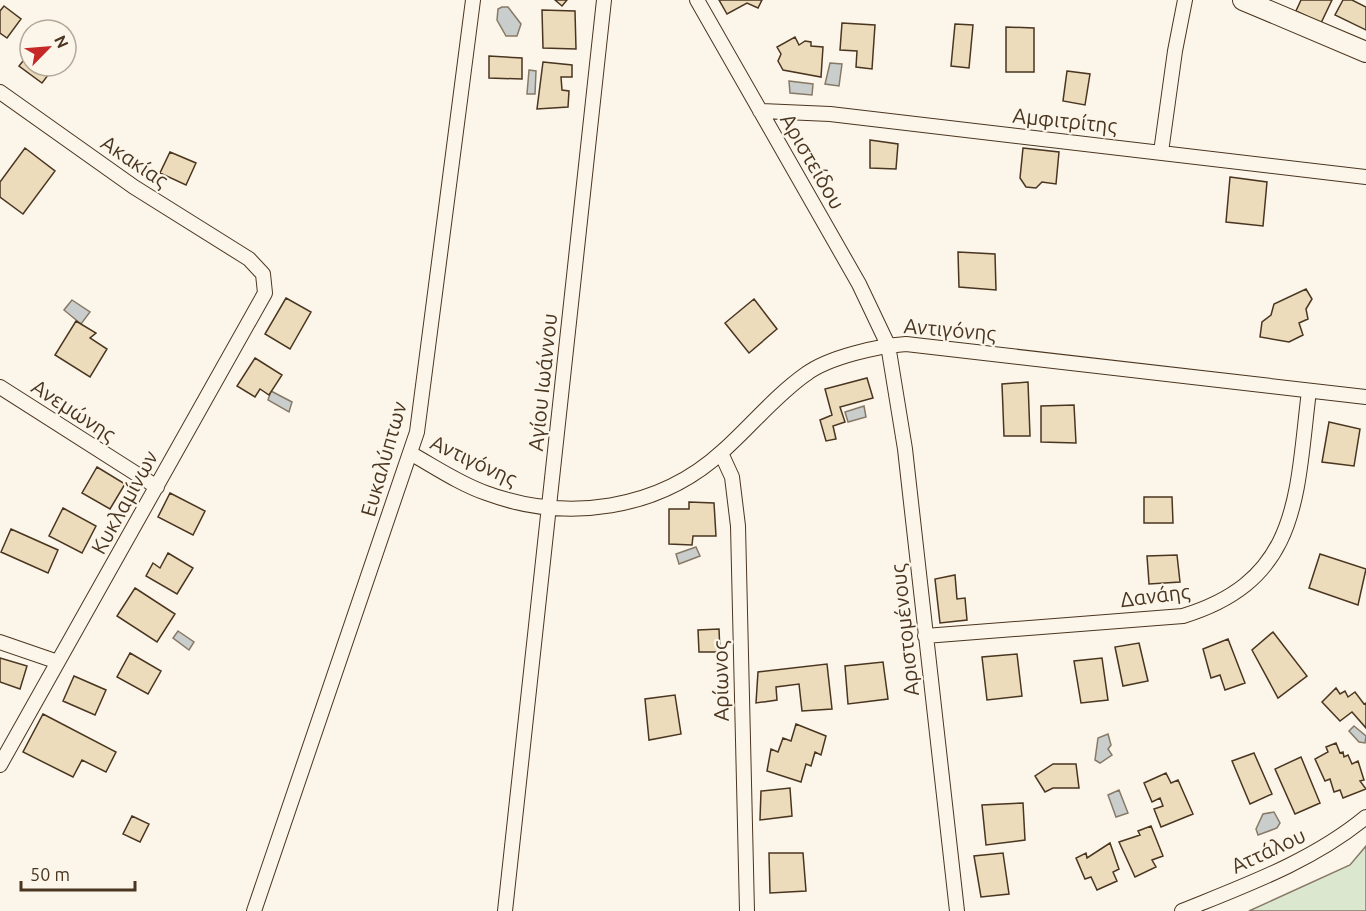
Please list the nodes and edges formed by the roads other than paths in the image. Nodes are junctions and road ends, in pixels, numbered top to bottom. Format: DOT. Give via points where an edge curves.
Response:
graph roads {
  1 [pos="472,0"];
  2 [pos="604,0"];
  3 [pos="697,0"];
  4 [pos="1185,0"];
  5 [pos="1244,0"];
  6 [pos="1366,52"];
  7 [pos="0,92"];
  8 [pos="760,111"];
  9 [pos="1161,152"];
  10 [pos="1366,177"];
  11 [pos="249,259"];
  12 [pos="888,345"];
  13 [pos="0,387"];
  14 [pos="1309,391"];
  15 [pos="1366,397"];
  16 [pos="410,453"];
  17 [pos="721,453"];
  18 [pos="157,488"];
  19 [pos="549,509"];
  20 [pos="925,636"];
  21 [pos="0,642"];
  22 [pos="58,662"];
  23 [pos="0,765"];
  24 [pos="1366,817"];
  25 [pos="254,911"];
  26 [pos="505,911"];
  27 [pos="747,911"];
  28 [pos="957,911"];
  29 [pos="1182,911"];
  1 -- 16 [label="street, Ευκαλύπτων" via="419,421"];
  2 -- 19 [label="street, Αγίου Ιωάννου"];
  3 -- 8 [label="street, Αριστείδου"];
  4 -- 9 [label="street"];
  5 -- 6 [label="street"];
  7 -- 11 [label="street, Ακακίας" via="134,187"];
  8 -- 9 [label="street, Αμφιτρίτης" via="830,114"];
  8 -- 12 [label="street, Αριστείδου" via="860,284"];
  9 -- 10 [label="street, Αμφιτρίτης"];
  11 -- 18 [label="street, Κυκλαμίνων" via="263,274 265,293"];
  12 -- 14 [label="street, Αντιγόνης" via="950,347"];
  12 -- 17 [label="street, Αντιγόνης" via="813,369"];
  12 -- 20 [label="street, Αριστομένους" via="905,450"];
  13 -- 18 [label="street, Ανεμώνης"];
  14 -- 15 [label="street, Αντιγόνης"];
  14 -- 20 [label="street, Δανάης" via="1298,481 1284,533 1264,569 1239,591 1215,605 1183,616"];
  16 -- 19 [label="street, Αντιγόνης" via="484,493"];
  16 -- 25 [label="street, Ευκαλύπτων"];
  17 -- 19 [label="street, Αντιγόνης" via="690,477 656,494 592,507"];
  17 -- 27 [label="street, Αρίωνος" via="732,477 738,526"];
  18 -- 22 [label="street, Κυκλαμίνων"];
  19 -- 26 [label="street, Αγίου Ιωάννου"];
  20 -- 28 [label="street, Αριστομένους"];
  21 -- 22 [label="street"];
  22 -- 23 [label="street, Κυκλαμίνων"];
  24 -- 29 [label="street, Αττάλου" via="1293,864"];
}
